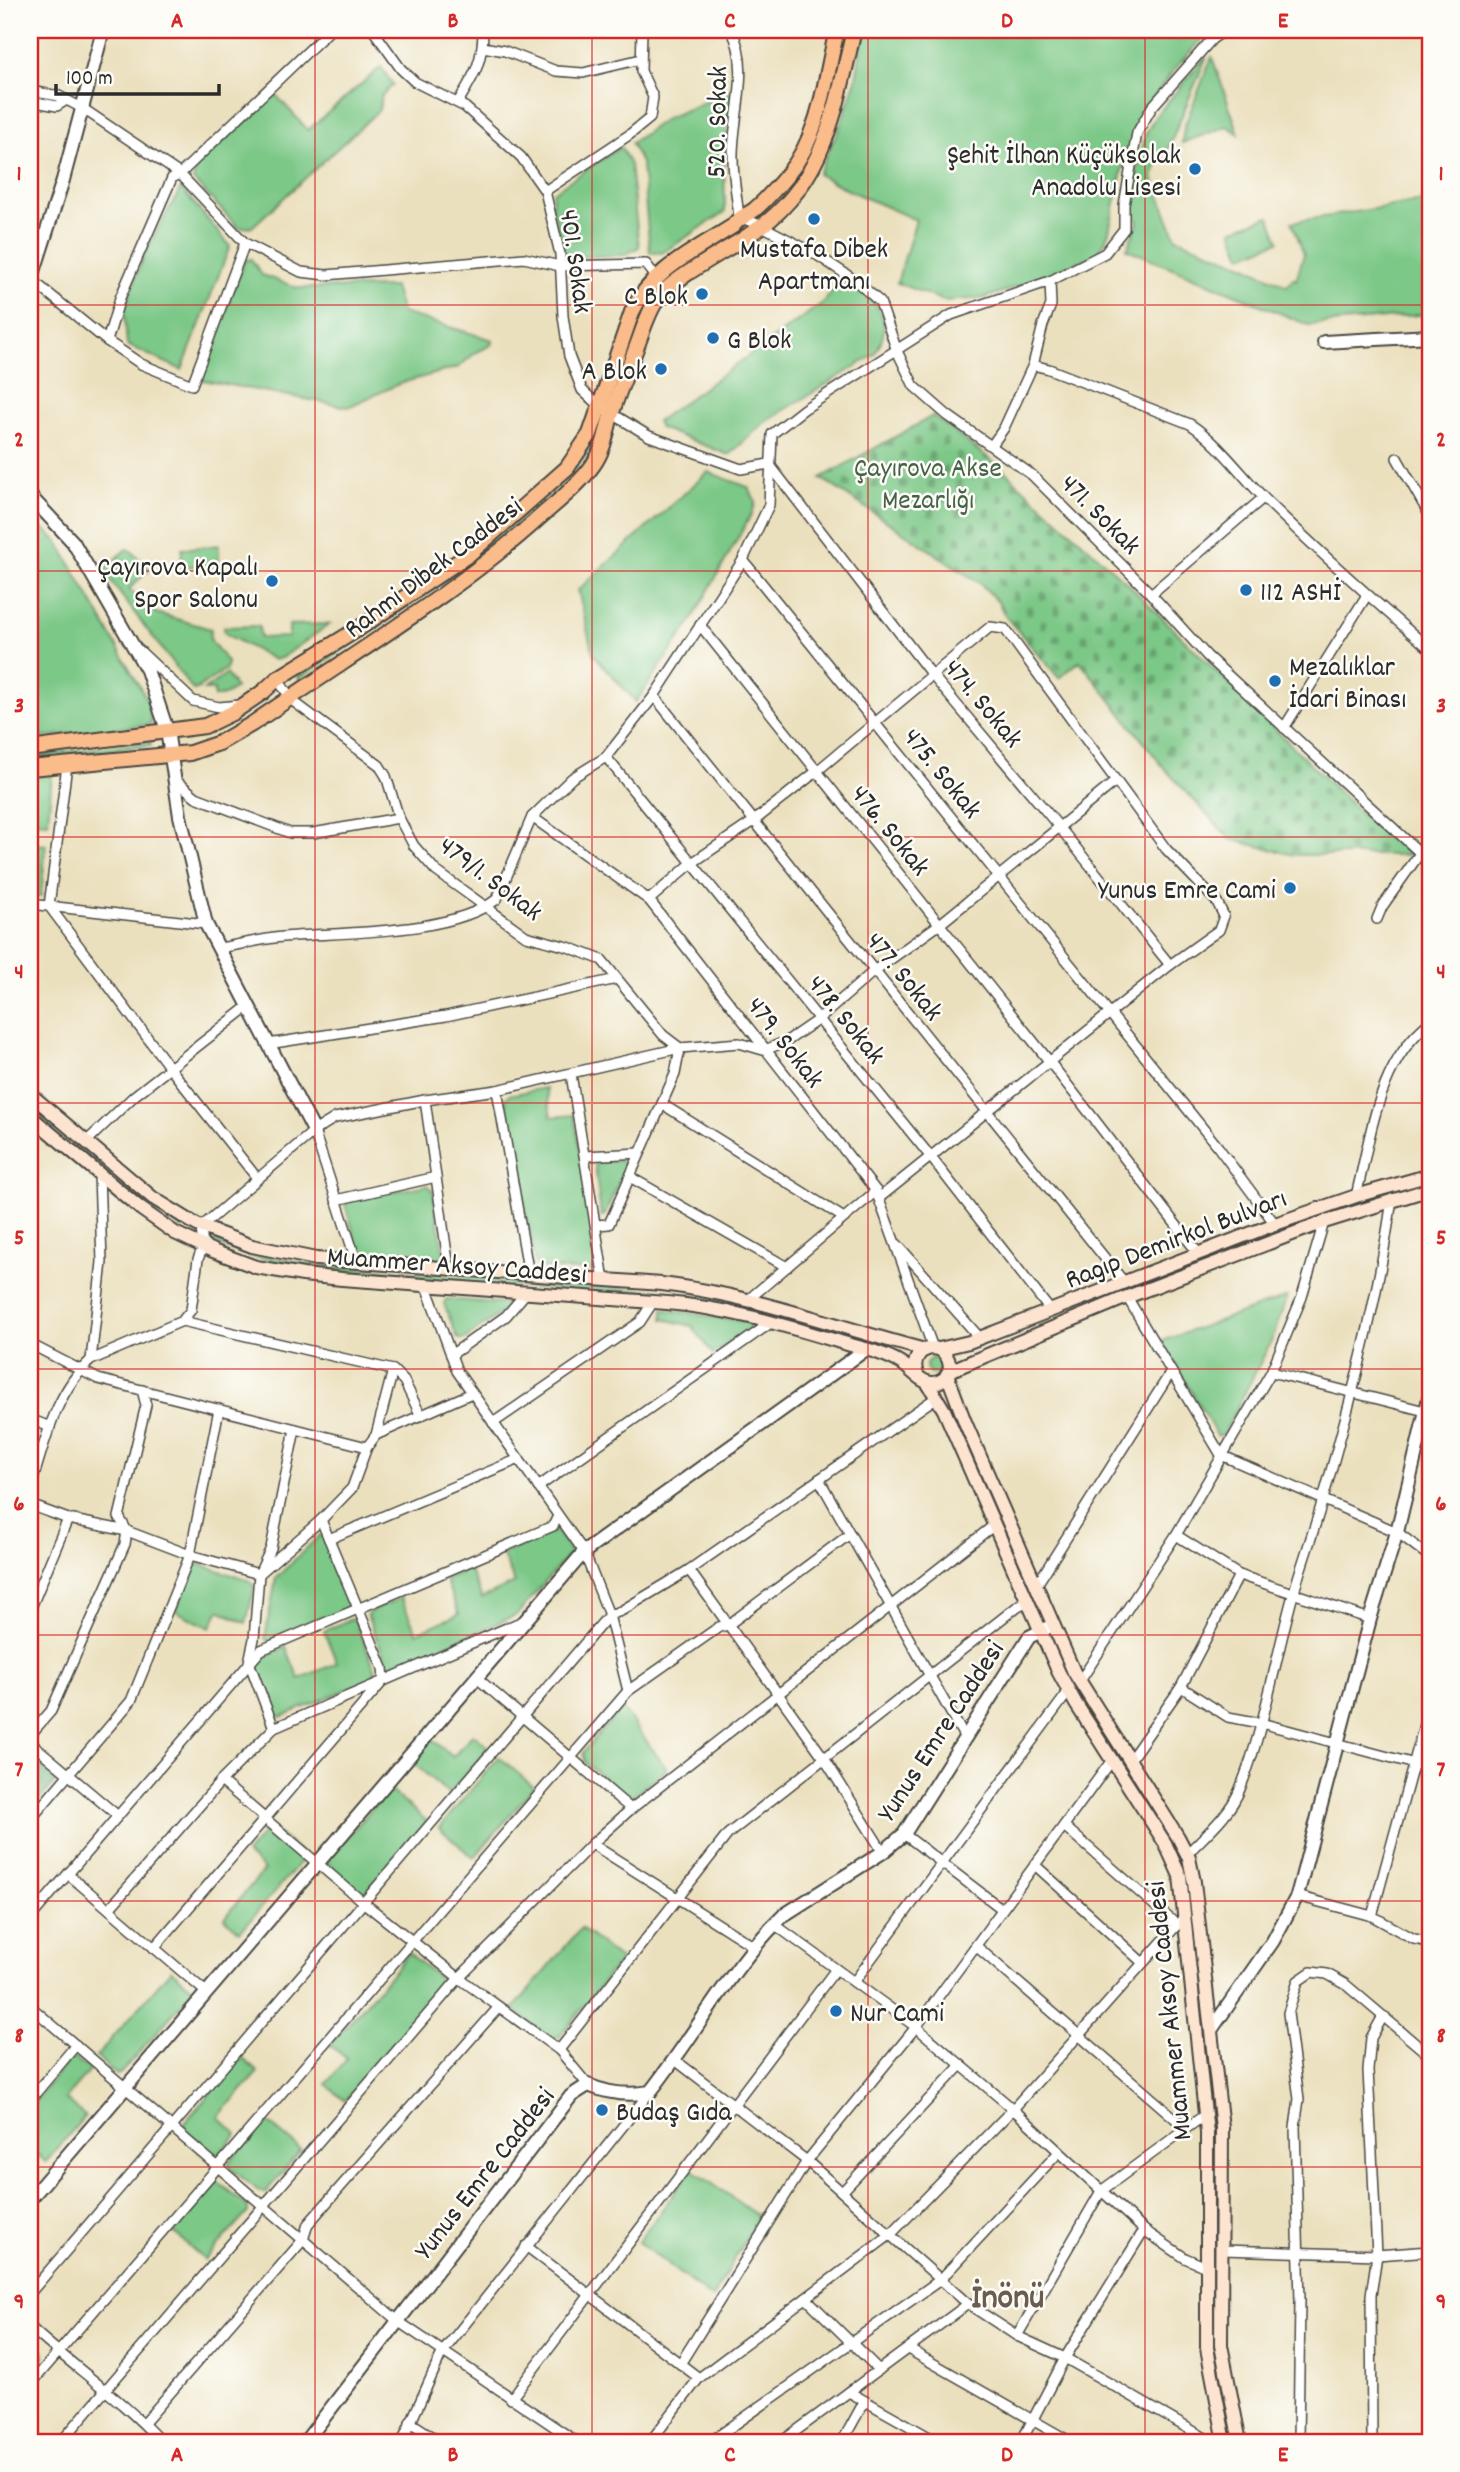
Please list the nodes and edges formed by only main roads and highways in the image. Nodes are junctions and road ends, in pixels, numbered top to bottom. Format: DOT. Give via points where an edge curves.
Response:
graph roads {
  1 [pos="837,30"];
  2 [pos="855,30"];
  3 [pos="606,410"];
  4 [pos="30,749"];
  5 [pos="30,768"];
  6 [pos="30,1094"];
  7 [pos="30,1116"];
  8 [pos="1430,1175"];
  9 [pos="1430,1189"];
  10 [pos="932,1349"];
  11 [pos="948,1373"];
  12 [pos="922,1378"];
  13 [pos="1225,2442"];
  14 [pos="1240,2442"];
  1 -- 3 [label="main road, Rahmi Dibek Caddesi" via="806,147 761,204 656,277 642,292 632,312"];
  2 -- 3 [label="main road, Rahmi Dibek Caddesi" via="824,146 799,188 763,226 658,298"];
  3 -- 4 [label="main road, Rahmi Dibek Caddesi" via="575,458 468,555 220,720 205,726"];
  3 -- 5 [label="main road, Rahmi Dibek Caddesi" via="603,447 592,467 510,544 461,582 219,743 190,752"];
  6 -- 10 [label="main road" via="153,1198 201,1227 279,1253 691,1287"];
  7 -- 12 [label="main road, Muammer Aksoy Caddesi" via="161,1224 233,1259 276,1271 711,1308 893,1359"];
  8 -- 10 [label="main road, Ragıp Demirkol Bulvarı" via="1275,1224 962,1345"];
  9 -- 11 [label="main road, Ragıp Demirkol Bulvarı" via="1324,1222 1127,1297"];
  10 -- 11 [label="main road" via="948,1358"];
  10 -- 12 [label="main road" via="918,1355 915,1362"];
  11 -- 12 [label="main road" via="939,1382"];
  11 -- 14 [label="main road" via="1035,1586 1080,1682 1191,1866 1222,2128 1222,2354"];
  12 -- 13 [label="main road, Muammer Aksoy Caddesi" via="950,1422 1069,1691 1172,1856 1182,1887 1181,1920 1206,2114 1207,2348"];
}
